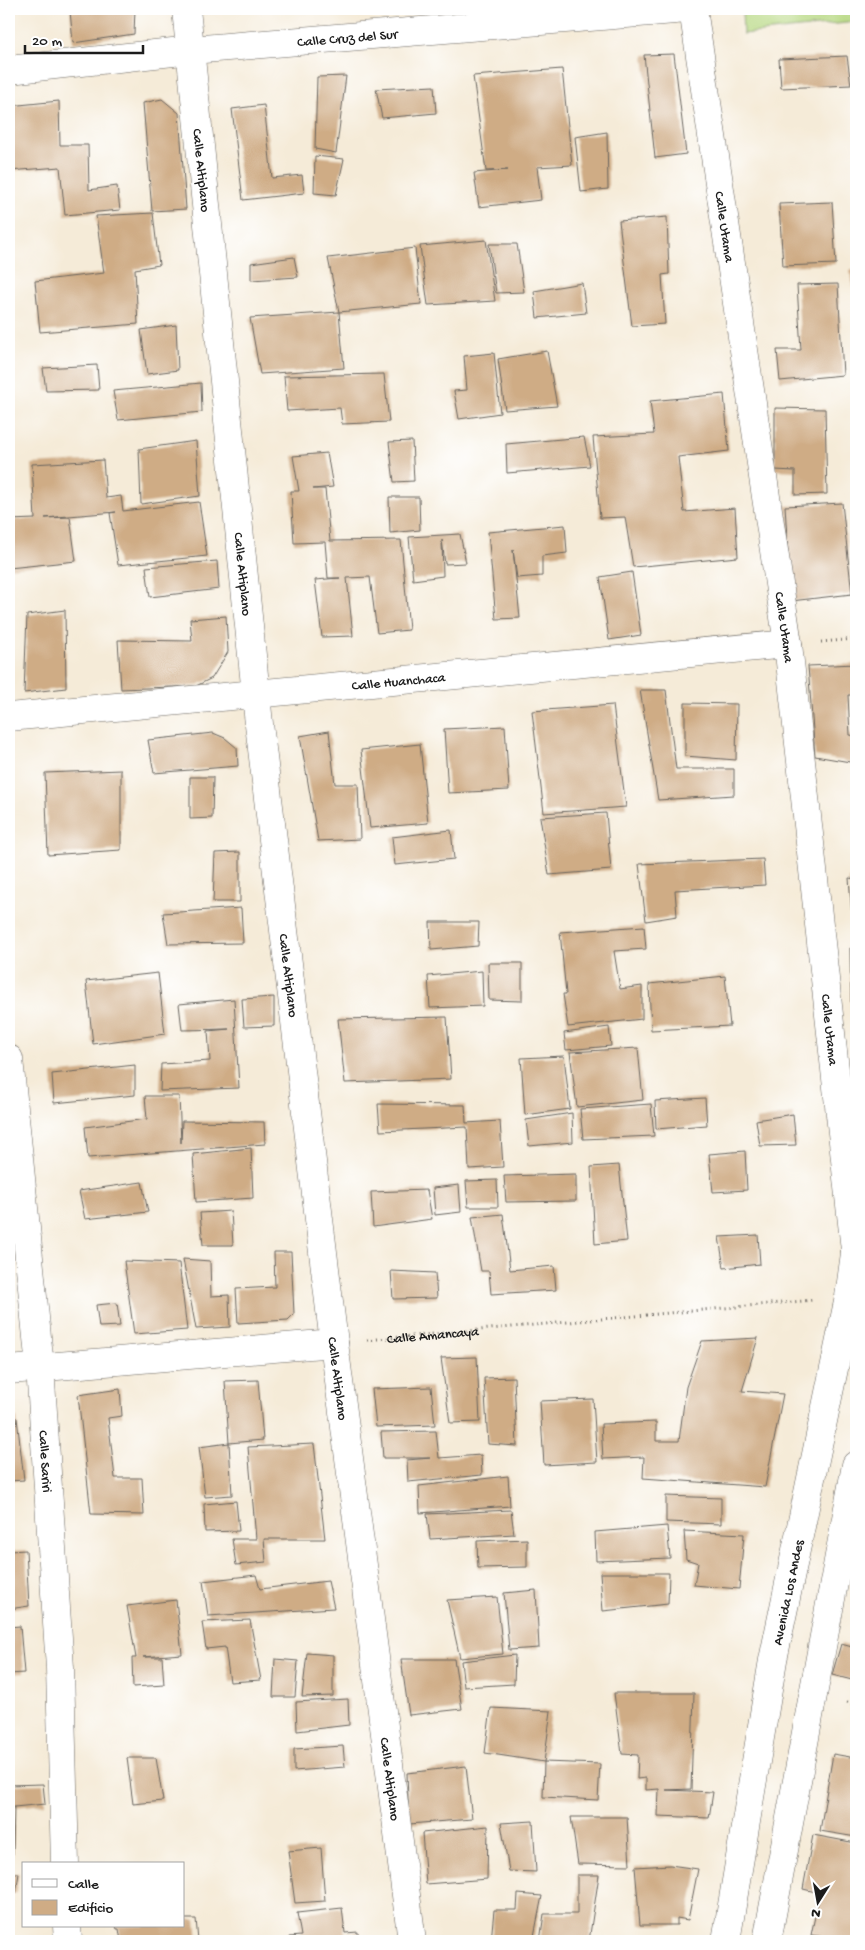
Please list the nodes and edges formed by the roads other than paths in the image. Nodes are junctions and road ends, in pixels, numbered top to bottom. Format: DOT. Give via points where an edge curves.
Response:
graph roads {
  1 [pos="186,9"];
  2 [pos="687,9"];
  3 [pos="692,9"];
  4 [pos="191,50"];
  5 [pos="9,70"];
  6 [pos="788,644"];
  7 [pos="257,694"];
  8 [pos="9,717"];
  9 [pos="9,1059"];
  10 [pos="856,1248"];
  11 [pos="853,1297"];
  12 [pos="334,1343"];
  13 [pos="40,1367"];
  14 [pos="9,1370"];
  15 [pos="856,1465"];
  16 [pos="65,1862"];
  17 [pos="67,1928"];
  18 [pos="68,1941"];
  19 [pos="412,1941"];
  20 [pos="726,1941"];
  21 [pos="767,1941"];
  1 -- 4 [label="street, Calle Altiplano"];
  2 -- 4 [label="street, Calle Cruz del Sur"];
  3 -- 6 [label="street, Calle Utama"];
  4 -- 5 [label="street, Calle Cruz del Sur"];
  4 -- 7 [label="street, Calle Altiplano"];
  6 -- 7 [label="street, Calle Huanchaca"];
  6 -- 10 [label="street, Calle Utama"];
  7 -- 8 [label="street, Calle Huanchaca"];
  7 -- 12 [label="street, Calle Altiplano"];
  9 -- 13 [label="street, Calle Sariri"];
  10 -- 11 [label="street, Avenida Los Andes"];
  11 -- 20 [label="street, Avenida Los Andes" via="773,1660"];
  12 -- 13 [label="street"];
  12 -- 19 [label="street, Calle Altiplano"];
  13 -- 14 [label="street"];
  13 -- 16 [label="street, Calle Sariri" via="60,1668"];
  15 -- 21 [label="street"];
  17 -- 18 [label="street"];
}
